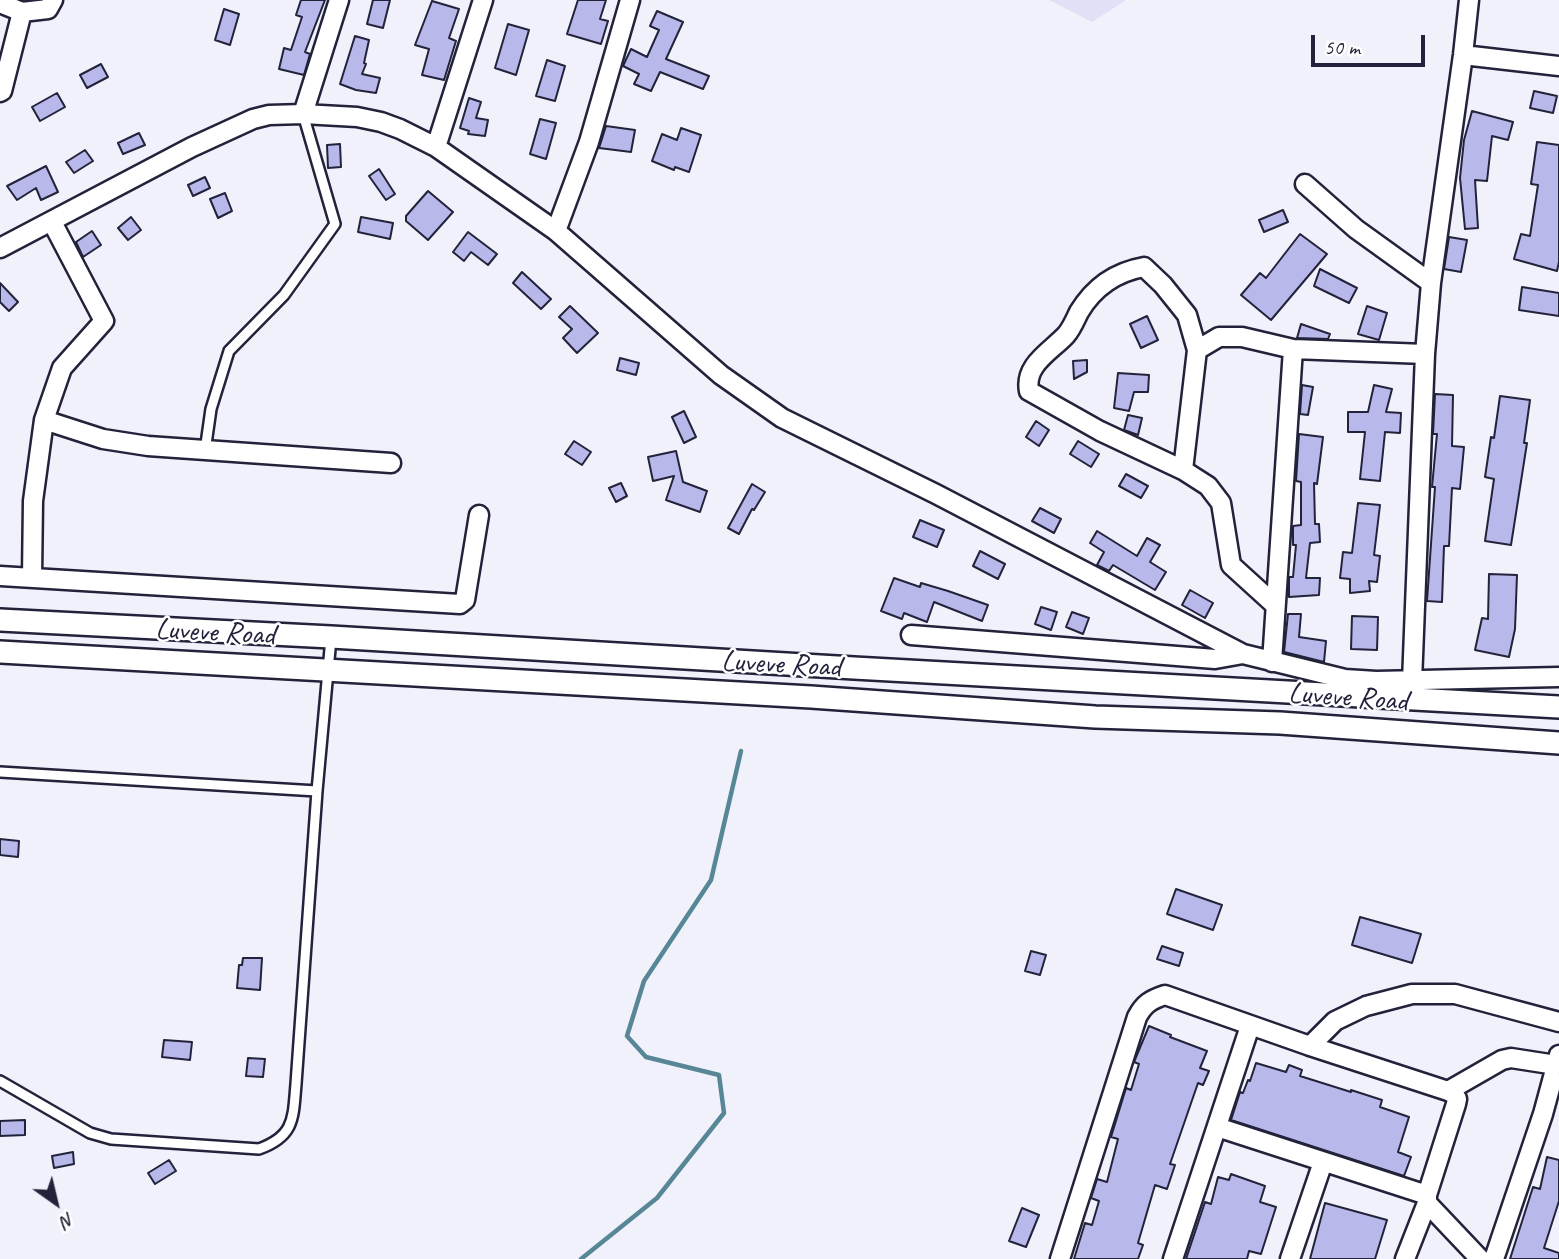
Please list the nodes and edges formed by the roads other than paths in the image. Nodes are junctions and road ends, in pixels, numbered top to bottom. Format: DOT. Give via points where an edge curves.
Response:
graph roads {
  1 [pos="53,0"];
  2 [pos="339,0"];
  3 [pos="483,0"];
  4 [pos="630,0"];
  5 [pos="1469,0"];
  6 [pos="0,3"];
  7 [pos="23,12"];
  8 [pos="1463,55"];
  9 [pos="1559,66"];
  10 [pos="0,92"];
  11 [pos="303,114"];
  12 [pos="436,147"];
  13 [pos="1305,184"];
  14 [pos="52,222"];
  15 [pos="556,231"];
  16 [pos="0,248"];
  17 [pos="1431,283"];
  18 [pos="1293,349"];
  19 [pos="1196,350"];
  20 [pos="1425,354"];
  21 [pos="44,420"];
  22 [pos="205,450"];
  23 [pos="391,463"];
  24 [pos="1183,470"];
  25 [pos="480,515"];
  26 [pos="0,576"];
  27 [pos="32,577"];
  28 [pos="1275,605"];
  29 [pos="0,620"];
  30 [pos="911,635"];
  31 [pos="331,637"];
  32 [pos="0,652"];
  33 [pos="1243,654"];
  34 [pos="1272,662"];
  35 [pos="328,669"];
  36 [pos="1559,677"];
  37 [pos="1412,682"];
  38 [pos="1559,707"];
  39 [pos="1559,743"];
  40 [pos="0,772"];
  41 [pos="317,791"];
  42 [pos="1559,1023"];
  43 [pos="1250,1026"];
  44 [pos="1310,1046"];
  45 [pos="1557,1060"];
  46 [pos="0,1081"];
  47 [pos="1448,1091"];
  48 [pos="1551,1109"];
  49 [pos="1217,1127"];
  50 [pos="1323,1161"];
  51 [pos="1427,1199"];
  52 [pos="1059,1259"];
  53 [pos="1173,1259"];
  54 [pos="1290,1259"];
  55 [pos="1405,1259"];
  56 [pos="1480,1259"];
  57 [pos="1494,1259"];
  1 -- 7 [label="street" via="48,9"];
  2 -- 11 [label="street"];
  3 -- 12 [label="street"];
  4 -- 15 [label="street" via="589,142"];
  5 -- 8 [label="street"];
  6 -- 7 [label="street"];
  7 -- 10 [label="street"];
  8 -- 9 [label="street"];
  8 -- 17 [label="street"];
  11 -- 12 [label="street" via="381,122"];
  11 -- 14 [label="street" via="269,115 237,124"];
  11 -- 22 [label="lane" via="335,224 284,295 229,351 211,409"];
  12 -- 15 [label="street"];
  13 -- 17 [label="street" via="1356,229"];
  14 -- 16 [label="street"];
  14 -- 21 [label="street" via="104,321 62,368"];
  15 -- 33 [label="street" via="720,375 782,418"];
  17 -- 20 [label="street"];
  18 -- 19 [label="street" via="1242,337 1219,337"];
  18 -- 20 [label="street"];
  18 -- 28 [label="street"];
  19 -- 24 [label="street"];
  19 -- 24 [label="street" via="1187,314 1153,274 1144,267 1133,269 1095,291 1067,334 1033,367 1027,381 1029,391"];
  20 -- 37 [label="street"];
  21 -- 22 [label="street" via="118,442"];
  21 -- 27 [label="street" via="33,502"];
  22 -- 23 [label="street"];
  24 -- 28 [label="street" via="1218,496 1231,565"];
  25 -- 27 [label="street" via="465,600 460,604"];
  26 -- 27 [label="street"];
  28 -- 34 [label="street"];
  29 -- 31 [label="street, Luveve Road"];
  30 -- 33 [label="street" via="1215,659"];
  31 -- 35 [label="lane"];
  31 -- 38 [label="street, Luveve Road"];
  32 -- 35 [label="street, Luveve Road"];
  33 -- 34 [label="street"];
  34 -- 37 [label="street" via="1345,678"];
  35 -- 39 [label="street, Luveve Road"];
  35 -- 41 [label="lane"];
  36 -- 37 [label="street"];
  40 -- 41 [label="lane"];
  41 -- 46 [label="lane" via="293,1117 283,1136 259,1149 111,1139 90,1133"];
  42 -- 44 [label="street" via="1455,994 1412,994 1366,1006 1335,1021"];
  43 -- 44 [label="street"];
  43 -- 49 [label="street"];
  43 -- 52 [label="street" via="1165,995 1143,1005"];
  44 -- 47 [label="street"];
  45 -- 47 [label="street" via="1502,1060"];
  45 -- 48 [label="street"];
  47 -- 51 [label="street" via="1457,1099"];
  48 -- 57 [label="street"];
  49 -- 50 [label="street"];
  49 -- 53 [label="street"];
  50 -- 51 [label="street"];
  50 -- 54 [label="street"];
  51 -- 55 [label="street"];
  51 -- 56 [label="street"];
}
